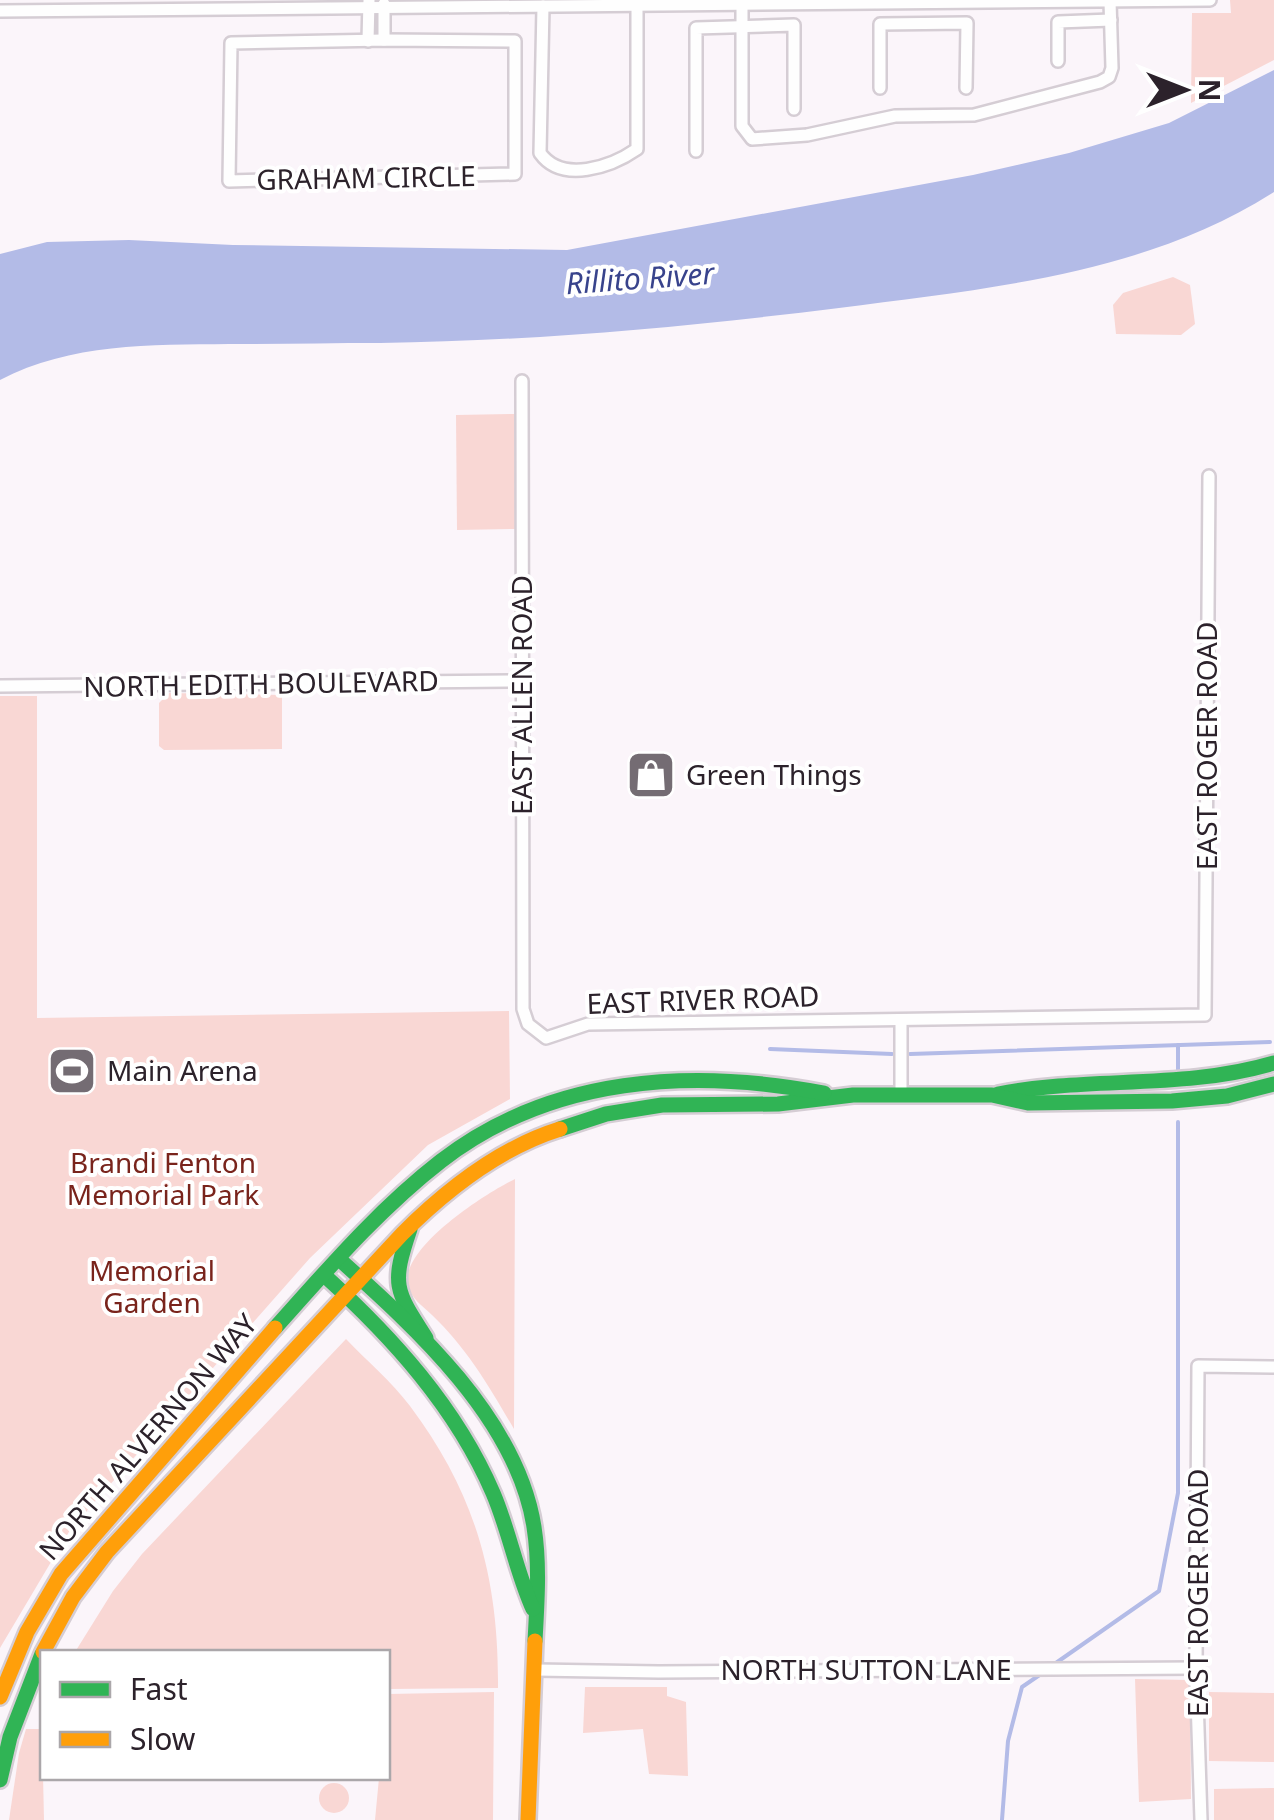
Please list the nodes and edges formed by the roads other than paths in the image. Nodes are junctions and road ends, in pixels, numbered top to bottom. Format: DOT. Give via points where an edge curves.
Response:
graph roads {
  1 [pos="1210,0"];
  2 [pos="1110,1"];
  3 [pos="527,3"];
  4 [pos="928,3"];
  5 [pos="369,4"];
  6 [pos="384,4"];
  7 [pos="742,4"];
  8 [pos="94,5"];
  9 [pos="200,5"];
  10 [pos="542,6"];
  11 [pos="637,6"];
  12 [pos="0,11"];
  13 [pos="1111,20"];
  14 [pos="927,23"];
  15 [pos="742,26"];
  16 [pos="384,40"];
  17 [pos="368,41"];
  18 [pos="1058,61"];
  19 [pos="880,88"];
  20 [pos="966,88"];
  21 [pos="794,109"];
  22 [pos="696,151"];
  23 [pos="522,381"];
  24 [pos="1210,476"];
  25 [pos="522,680"];
  26 [pos="0,686"];
  27 [pos="523,1009"];
  28 [pos="1205,1016"];
  29 [pos="902,1020"];
  30 [pos="1274,1063"];
  31 [pos="1274,1084"];
  32 [pos="834,1095"];
  33 [pos="901,1095"];
  34 [pos="992,1095"];
  35 [pos="412,1223"];
  36 [pos="339,1259"];
  37 [pos="324,1275"];
  38 [pos="362,1278"];
  39 [pos="345,1296"];
  40 [pos="426,1338"];
  41 [pos="1274,1367"];
  42 [pos="534,1612"];
  43 [pos="45,1650"];
  44 [pos="40,1661"];
  45 [pos="1196,1668"];
  46 [pos="536,1670"];
  47 [pos="0,1697"];
  48 [pos="0,1780"];
  49 [pos="528,1820"];
  50 [pos="1202,1820"];
  1 -- 2 [label="street"];
  2 -- 4 [label="street"];
  2 -- 13 [label="street"];
  3 -- 6 [label="street"];
  3 -- 10 [label="street"];
  4 -- 7 [label="street"];
  4 -- 14 [label="street"];
  5 -- 6 [label="street"];
  5 -- 9 [label="street"];
  5 -- 17 [label="street"];
  6 -- 16 [label="street"];
  7 -- 11 [label="street"];
  7 -- 15 [label="street"];
  8 -- 9 [label="street"];
  8 -- 12 [label="street"];
  10 -- 11 [label="street"];
  10 -- 11 [label="street" via="540,153 564,171 603,166 637,149"];
  13 -- 15 [label="street" via="1112,68 1100,82 966,117 895,116 752,139 742,126"];
  13 -- 18 [label="street" via="1058,22"];
  14 -- 19 [label="street" via="880,24"];
  14 -- 20 [label="street" via="967,23"];
  15 -- 21 [label="street" via="794,25"];
  15 -- 22 [label="street" via="696,28"];
  16 -- 17 [label="street, GRAHAM CIRCLE"];
  16 -- 17 [label="street, GRAHAM CIRCLE" via="515,42 515,174 229,181 231,43"];
  23 -- 25 [label="street, EAST ALLEN ROAD"];
  24 -- 28 [label="street, EAST ROGER ROAD"];
  25 -- 26 [label="street, NORTH EDITH BOULEVARD"];
  25 -- 27 [label="street, EAST ALLEN ROAD"];
  27 -- 29 [label="street, EAST RIVER ROAD" via="528,1024 546,1038 588,1024"];
  28 -- 29 [label="street, EAST RIVER ROAD"];
  29 -- 33 [label="street"];
  30 -- 34 [label="main road" via="1197,1082 1028,1086"];
  31 -- 34 [label="main road" via="1172,1101 1028,1103"];
  32 -- 33 [label="main road"];
  32 -- 35 [label="main road" via="778,1104 662,1106 590,1118 488,1163"];
  32 -- 36 [label="main road" via="780,1083 668,1081 554,1100 450,1152 400,1193"];
  33 -- 34 [label="main road"];
  35 -- 38 [label="main road"];
  35 -- 40 [label="main road" via="394,1278"];
  36 -- 37 [label="main road, NORTH ALVERNON WAY"];
  36 -- 38 [label="main road"];
  37 -- 39 [label="main road"];
  37 -- 47 [label="main road, NORTH ALVERNON WAY" via="84,1545 48,1593"];
  38 -- 39 [label="main road, NORTH ALVERNON WAY"];
  38 -- 40 [label="main road"];
  39 -- 42 [label="main road" via="434,1392 468,1443 493,1493"];
  39 -- 43 [label="main road, NORTH ALVERNON WAY" via="107,1552"];
  40 -- 42 [label="main road" via="512,1462 538,1548"];
  41 -- 45 [label="street, EAST ROGER ROAD" via="1198,1366"];
  42 -- 46 [label="main road"];
  44 -- 48 [label="main road, NORTH ALVERNON WAY"];
  45 -- 46 [label="street, NORTH SUTTON LANE"];
  45 -- 50 [label="street, EAST ROGER ROAD"];
  46 -- 49 [label="main road"];
}
